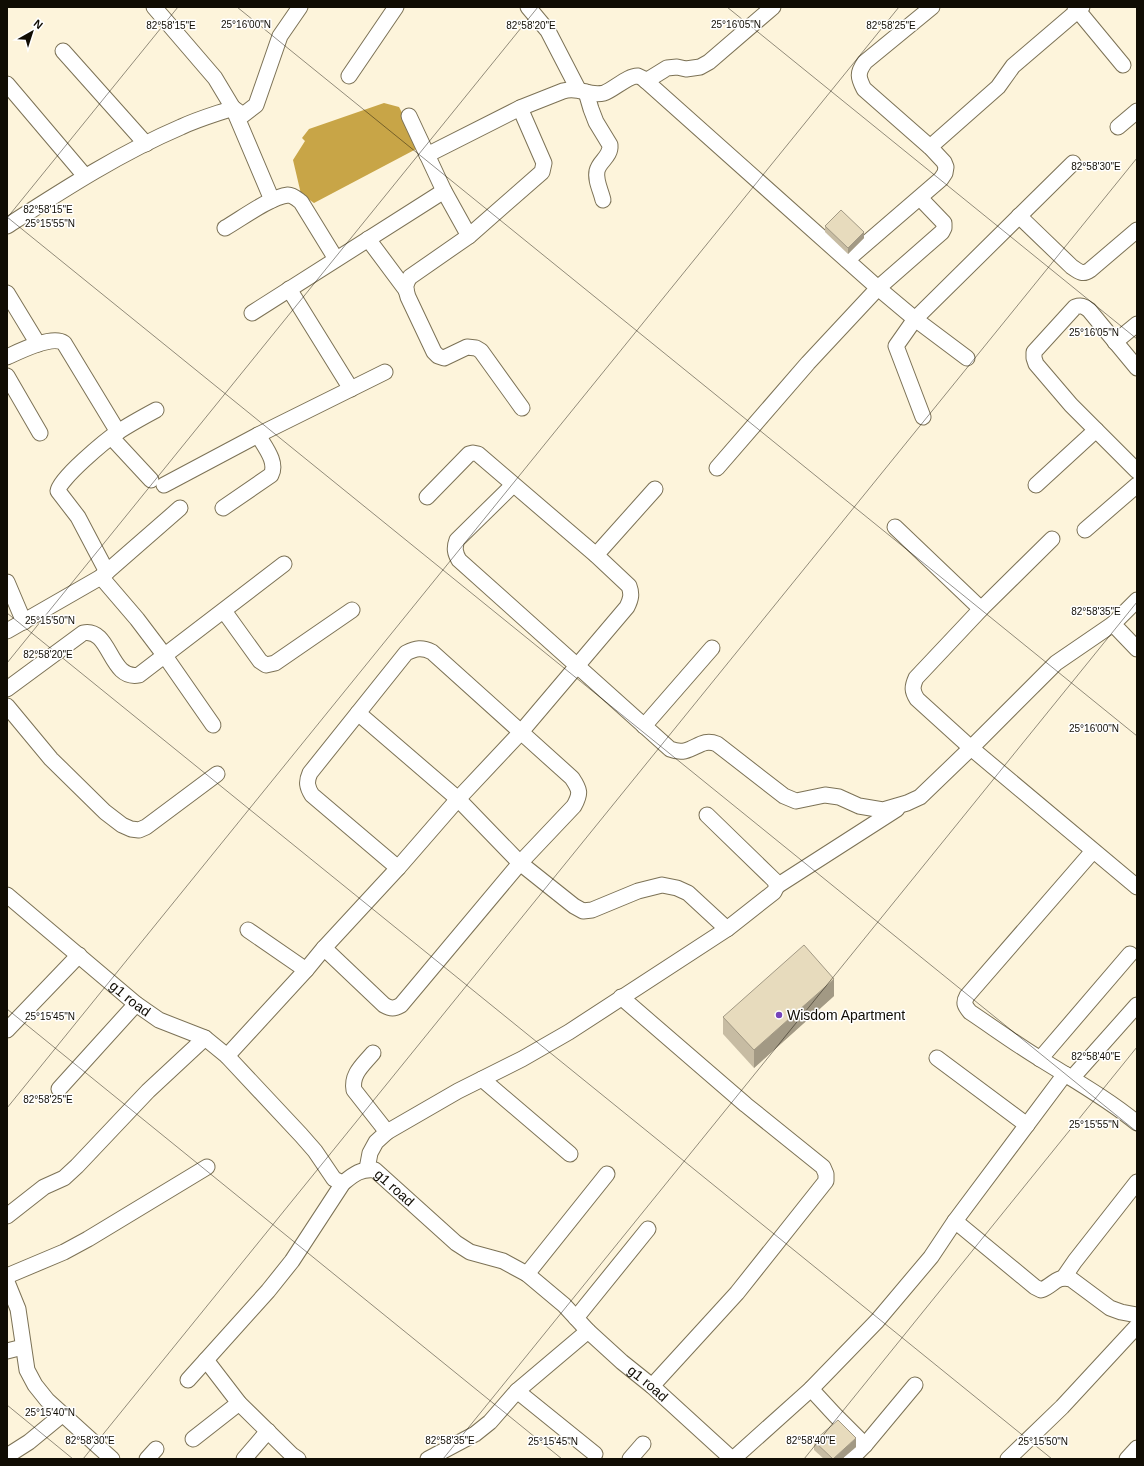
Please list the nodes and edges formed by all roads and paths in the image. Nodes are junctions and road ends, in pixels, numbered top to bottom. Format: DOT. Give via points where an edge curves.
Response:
graph roads {
  1 [pos="154,7"];
  2 [pos="300,7"];
  3 [pos="396,7"];
  4 [pos="773,7"];
  5 [pos="932,7"];
  6 [pos="530,8"];
  7 [pos="1079,8"];
  8 [pos="63,50"];
  9 [pos="1124,65"];
  10 [pos="349,76"];
  11 [pos="646,81"];
  12 [pos="7,84"];
  13 [pos="582,90"];
  14 [pos="233,108"];
  15 [pos="520,108"];
  16 [pos="1137,111"];
  17 [pos="409,116"];
  18 [pos="1118,127"];
  19 [pos="146,144"];
  20 [pos="930,147"];
  21 [pos="427,155"];
  22 [pos="1073,164"];
  23 [pos="85,176"];
  24 [pos="444,191"];
  25 [pos="920,198"];
  26 [pos="272,200"];
  27 [pos="604,200"];
  28 [pos="1019,216"];
  29 [pos="7,226"];
  30 [pos="225,228"];
  31 [pos="1137,230"];
  32 [pos="469,236"];
  33 [pos="368,239"];
  34 [pos="336,260"];
  35 [pos="848,260"];
  36 [pos="878,288"];
  37 [pos="289,289"];
  38 [pos="406,290"];
  39 [pos="7,293"];
  40 [pos="252,313"];
  41 [pos="915,319"];
  42 [pos="1137,324"];
  43 [pos="1115,342"];
  44 [pos="38,344"];
  45 [pos="7,357"];
  46 [pos="967,358"];
  47 [pos="1137,368"];
  48 [pos="385,372"];
  49 [pos="7,376"];
  50 [pos="351,389"];
  51 [pos="522,408"];
  52 [pos="156,410"];
  53 [pos="923,418"];
  54 [pos="1096,430"];
  55 [pos="40,433"];
  56 [pos="258,435"];
  57 [pos="106,441"];
  58 [pos="717,468"];
  59 [pos="1137,471"];
  60 [pos="513,485"];
  61 [pos="1036,485"];
  62 [pos="1137,485"];
  63 [pos="655,489"];
  64 [pos="427,497"];
  65 [pos="180,508"];
  66 [pos="223,508"];
  67 [pos="895,527"];
  68 [pos="1085,530"];
  69 [pos="1052,540"];
  70 [pos="596,555"];
  71 [pos="284,564"];
  72 [pos="104,574"];
  73 [pos="7,582"];
  74 [pos="1137,600"];
  75 [pos="981,609"];
  76 [pos="352,610"];
  77 [pos="224,611"];
  78 [pos="24,622"];
  79 [pos="1113,624"];
  80 [pos="7,631"];
  81 [pos="712,648"];
  82 [pos="1137,649"];
  83 [pos="165,656"];
  84 [pos="577,666"];
  85 [pos="7,689"];
  86 [pos="7,706"];
  87 [pos="358,713"];
  88 [pos="213,725"];
  89 [pos="644,726"];
  90 [pos="521,732"];
  91 [pos="971,748"];
  92 [pos="217,774"];
  93 [pos="458,799"];
  94 [pos="907,803"];
  95 [pos="707,816"];
  96 [pos="1093,851"];
  97 [pos="520,863"];
  98 [pos="398,868"];
  99 [pos="777,886"];
  100 [pos="1137,887"];
  101 [pos="7,895"];
  102 [pos="727,929"];
  103 [pos="248,930"];
  104 [pos="324,948"];
  105 [pos="79,954"];
  106 [pos="1130,954"];
  107 [pos="306,970"];
  108 [pos="621,997"];
  109 [pos="136,1004"];
  110 [pos="1137,1005"];
  111 [pos="7,1030"];
  112 [pos="205,1038"];
  113 [pos="373,1053"];
  114 [pos="227,1056"];
  115 [pos="937,1058"];
  116 [pos="1040,1059"];
  117 [pos="1069,1076"];
  118 [pos="482,1079"];
  119 [pos="59,1089"];
  120 [pos="1134,1115"];
  121 [pos="1027,1125"];
  122 [pos="387,1132"];
  123 [pos="570,1154"];
  124 [pos="207,1167"];
  125 [pos="366,1169"];
  126 [pos="607,1174"];
  127 [pos="1137,1182"];
  128 [pos="342,1183"];
  129 [pos="7,1216"];
  130 [pos="956,1221"];
  131 [pos="648,1229"];
  132 [pos="527,1274"];
  133 [pos="7,1276"];
  134 [pos="1064,1277"];
  135 [pos="7,1282"];
  136 [pos="1137,1315"];
  137 [pos="576,1318"];
  138 [pos="1137,1326"];
  139 [pos="588,1331"];
  140 [pos="23,1348"];
  141 [pos="7,1351"];
  142 [pos="206,1360"];
  143 [pos="188,1380"];
  144 [pos="915,1385"];
  145 [pos="652,1386"];
  146 [pos="811,1389"];
  147 [pos="517,1391"];
  148 [pos="239,1403"];
  149 [pos="62,1414"];
  150 [pos="268,1431"];
  151 [pos="193,1440"];
  152 [pos="643,1444"];
  153 [pos="866,1445"];
  154 [pos="1137,1448"];
  155 [pos="595,1454"];
  156 [pos="7,1456"];
  157 [pos="112,1459"];
  158 [pos="244,1459"];
  159 [pos="298,1459"];
  160 [pos="428,1459"];
  161 [pos="630,1459"];
  162 [pos="732,1459"];
  163 [pos="851,1459"];
  164 [pos="1008,1459"];
  165 [pos="1127,1459"];
  1 -- 14 [label="street" via="215,78"];
  2 -- 14 [label="street" via="280,36 256,105 243,115"];
  3 -- 10 [label="street"];
  4 -- 11 [label="street" via="709,62 700,67 686,69 667,68"];
  5 -- 20 [label="street" via="865,62 859,70 859,79 864,88"];
  6 -- 13 [label="street" via="548,31"];
  7 -- 9 [label="street"];
  7 -- 20 [label="street" via="1013,66 998,87"];
  8 -- 19 [label="street"];
  11 -- 13 [label="street" via="636,76 603,93 592,95"];
  11 -- 35 [label="street"];
  12 -- 23 [label="street"];
  13 -- 15 [label="street" via="564,90"];
  13 -- 27 [label="street" via="610,146 608,155 597,171"];
  14 -- 19 [label="street" via="182,126"];
  14 -- 26 [label="street"];
  15 -- 21 [label="street"];
  15 -- 32 [label="street" via="544,163 542,172"];
  16 -- 18 [label="street"];
  17 -- 21 [label="street"];
  19 -- 23 [label="street"];
  20 -- 25 [label="street" via="944,162 945,173"];
  21 -- 24 [label="street"];
  22 -- 28 [label="street"];
  23 -- 29 [label="street"];
  24 -- 32 [label="street"];
  24 -- 33 [label="street"];
  25 -- 35 [label="street"];
  25 -- 36 [label="street" via="944,223 944,228"];
  26 -- 30 [label="street"];
  26 -- 34 [label="street" via="289,195 301,202"];
  28 -- 31 [label="street" via="1080,273 1090,270"];
  28 -- 41 [label="street"];
  32 -- 38 [label="street" via="410,277 406,283"];
  33 -- 34 [label="street"];
  33 -- 38 [label="street"];
  34 -- 37 [label="street"];
  35 -- 36 [label="street"];
  36 -- 41 [label="street"];
  36 -- 58 [label="street" via="808,363"];
  37 -- 40 [label="street"];
  37 -- 50 [label="street"];
  38 -- 51 [label="street" via="434,352 444,358 472,346 481,351"];
  39 -- 44 [label="street"];
  41 -- 46 [label="street"];
  41 -- 53 [label="street" via="896,346"];
  42 -- 43 [label="street"];
  43 -- 47 [label="street"];
  43 -- 54 [label="street" via="1085,306 1080,305 1075,307 1034,352 1036,364"];
  44 -- 45 [label="street"];
  44 -- 57 [label="street" via="55,340 64,343"];
  48 -- 50 [label="street"];
  49 -- 55 [label="street"];
  50 -- 56 [label="street"];
  52 -- 57 [label="street"];
  54 -- 59 [label="street"];
  54 -- 61 [label="street"];
  56 -- 57 [label="street" via="158,482 112,438"];
  56 -- 66 [label="street" via="274,464 271,475"];
  57 -- 72 [label="street" via="58,488 78,517"];
  60 -- 64 [label="street" via="478,454 473,453 469,454"];
  60 -- 70 [label="street"];
  60 -- 84 [label="street" via="457,540 455,553 459,560"];
  62 -- 68 [label="street"];
  63 -- 70 [label="street"];
  65 -- 72 [label="street"];
  67 -- 75 [label="street"];
  69 -- 75 [label="street"];
  70 -- 84 [label="street" via="629,586 632,592 631,600"];
  71 -- 77 [label="street"];
  72 -- 78 [label="street"];
  72 -- 83 [label="street"];
  73 -- 78 [label="street"];
  74 -- 79 [label="street"];
  75 -- 91 [label="street" via="916,678 912,686 912,692 917,699"];
  76 -- 77 [label="street" via="275,663 266,666"];
  77 -- 83 [label="street"];
  78 -- 80 [label="street"];
  79 -- 82 [label="street"];
  79 -- 91 [label="street" via="1056,663"];
  81 -- 89 [label="street"];
  83 -- 85 [label="street" via="139,676 131,677 121,670 97,635 83,633"];
  83 -- 88 [label="street"];
  84 -- 89 [label="street"];
  84 -- 90 [label="street"];
  86 -- 92 [label="street" via="67,775 105,812 131,829 139,830 146,827"];
  87 -- 90 [label="street" via="406,653 424,648 432,652"];
  87 -- 93 [label="street"];
  87 -- 98 [label="street" via="310,773 307,787 312,795"];
  89 -- 94 [label="street" via="678,752 688,751 704,742 717,744 784,796 796,801 825,795 839,797 859,806 883,810"];
  90 -- 93 [label="street"];
  90 -- 97 [label="street" via="572,778 579,796 574,806"];
  91 -- 94 [label="street" via="920,797"];
  91 -- 96 [label="street"];
  93 -- 97 [label="street"];
  93 -- 98 [label="street"];
  94 -- 99 [label="street"];
  95 -- 99 [label="street" via="774,880"];
  96 -- 100 [label="street"];
  96 -- 116 [label="street" via="964,1001 970,1012"];
  97 -- 102 [label="street" via="583,911 662,885 688,893"];
  97 -- 104 [label="street" via="396,1008 384,1005"];
  98 -- 104 [label="street"];
  99 -- 102 [label="street" via="774,892"];
  101 -- 105 [label="street, g1 road"];
  102 -- 108 [label="street"];
  103 -- 107 [label="street"];
  104 -- 107 [label="street"];
  105 -- 109 [label="street, g1 road"];
  105 -- 111 [label="street"];
  106 -- 116 [label="street"];
  107 -- 114 [label="street"];
  108 -- 118 [label="street" via="569,1032"];
  108 -- 145 [label="street" via="822,1167 826,1174 826,1180 738,1293"];
  109 -- 112 [label="street, g1 road" via="159,1020"];
  109 -- 119 [label="street"];
  110 -- 117 [label="street"];
  112 -- 114 [label="street, g1 road"];
  112 -- 129 [label="street" via="148,1091 69,1174 44,1187"];
  113 -- 122 [label="street" via="355,1074 354,1090"];
  114 -- 128 [label="street, g1 road" via="301,1135 334,1179"];
  115 -- 121 [label="street"];
  116 -- 117 [label="street"];
  117 -- 120 [label="street"];
  117 -- 121 [label="street"];
  118 -- 122 [label="street" via="458,1090"];
  118 -- 123 [label="street"];
  121 -- 130 [label="street"];
  122 -- 125 [label="street" via="376,1142"];
  124 -- 133 [label="street" via="88,1239"];
  125 -- 128 [label="street, g1 road"];
  125 -- 132 [label="street, g1 road" via="375,1170 456,1243 470,1252 503,1261"];
  126 -- 132 [label="street"];
  127 -- 134 [label="street"];
  128 -- 142 [label="street" via="292,1261"];
  130 -- 134 [label="street" via="1035,1287 1041,1290"];
  130 -- 146 [label="street" via="931,1257 876,1321"];
  131 -- 137 [label="street"];
  132 -- 137 [label="street, g1 road"];
  134 -- 136 [label="street" via="1071,1279 1110,1308"];
  135 -- 140 [label="street" via="18,1308"];
  137 -- 139 [label="street, g1 road"];
  138 -- 164 [label="street" via="1062,1407"];
  139 -- 145 [label="street, g1 road"];
  139 -- 147 [label="street"];
  140 -- 141 [label="street"];
  140 -- 149 [label="street" via="27,1370 35,1385"];
  142 -- 143 [label="street"];
  142 -- 148 [label="street"];
  144 -- 153 [label="street"];
  145 -- 162 [label="street, g1 road"];
  146 -- 153 [label="street"];
  146 -- 162 [label="street"];
  147 -- 155 [label="street"];
  147 -- 160 [label="street" via="475,1434"];
  148 -- 150 [label="street"];
  148 -- 151 [label="street"];
  149 -- 156 [label="street" via="29,1442"];
  149 -- 157 [label="street"];
  150 -- 158 [label="street"];
  150 -- 159 [label="street"];
  152 -- 161 [label="street"];
  153 -- 163 [label="street"];
  154 -- 165 [label="street"];
}
